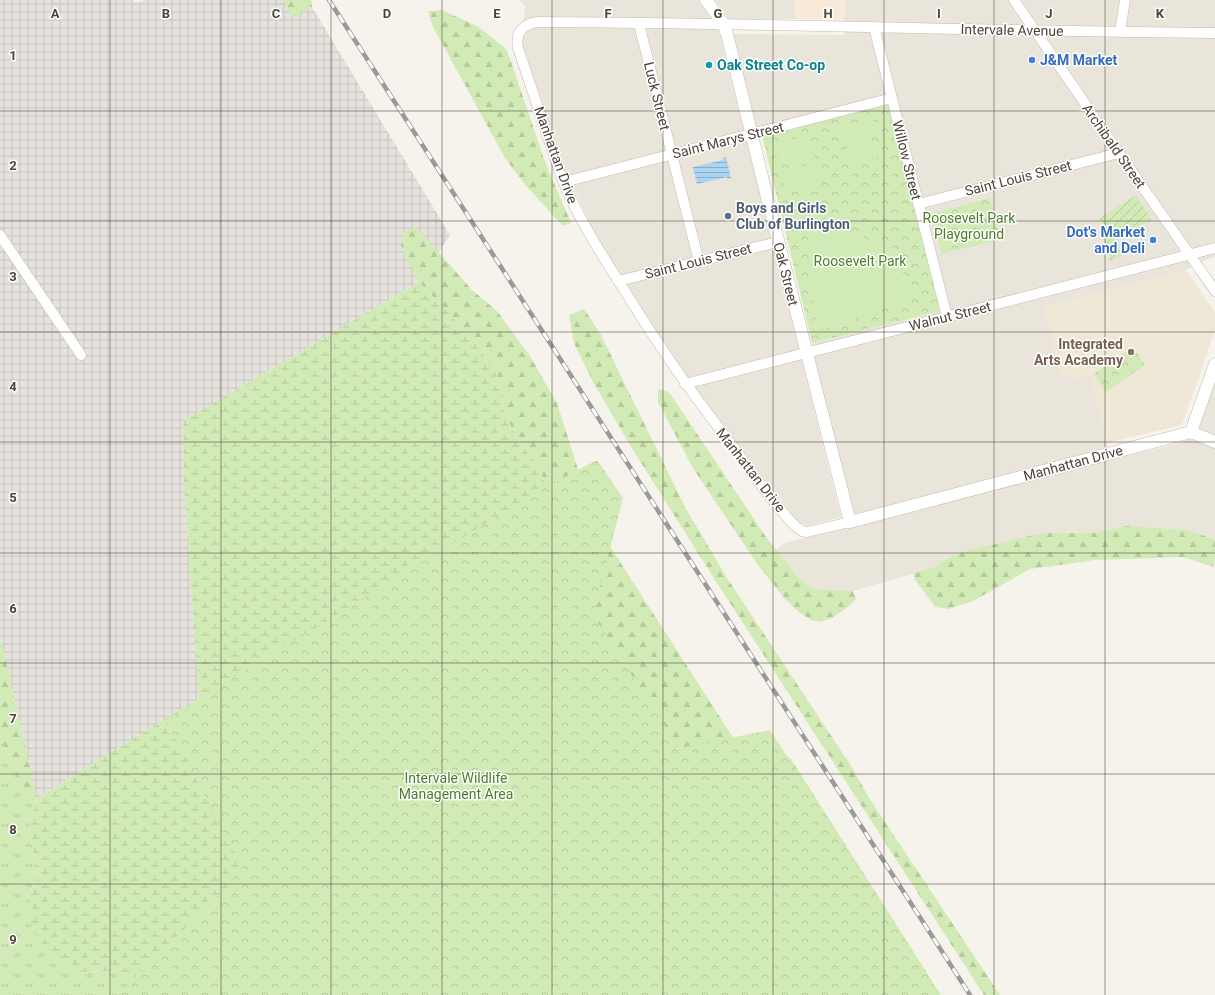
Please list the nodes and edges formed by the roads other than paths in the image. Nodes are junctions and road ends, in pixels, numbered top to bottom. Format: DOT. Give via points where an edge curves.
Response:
graph roads {
  1 [pos="706,0"];
  2 [pos="1014,0"];
  3 [pos="1125,0"];
  4 [pos="639,24"];
  5 [pos="724,25"];
  6 [pos="523,27"];
  7 [pos="874,27"];
  8 [pos="1035,31"];
  9 [pos="1120,32"];
  10 [pos="1215,33"];
  11 [pos="892,98"];
  12 [pos="751,134"];
  13 [pos="1119,153"];
  14 [pos="672,154"];
  15 [pos="564,182"];
  16 [pos="918,204"];
  17 [pos="0,235"];
  18 [pos="778,242"];
  19 [pos="1215,248"];
  20 [pos="1190,255"];
  21 [pos="699,262"];
  22 [pos="618,281"];
  23 [pos="1215,290"];
  24 [pos="947,317"];
  25 [pos="806,352"];
  26 [pos="81,355"];
  27 [pos="1215,364"];
  28 [pos="685,384"];
  29 [pos="1191,432"];
  30 [pos="1215,442"];
  31 [pos="850,522"];
  1 -- 5 [label="street"];
  2 -- 8 [label="street, Archibald Street"];
  3 -- 9 [label="street"];
  4 -- 5 [label="street, Intervale Avenue"];
  4 -- 6 [label="street, Intervale Avenue" via="538,22"];
  4 -- 14 [label="street, Luck Street"];
  5 -- 7 [label="street, Intervale Avenue"];
  5 -- 12 [label="street, Oak Street"];
  6 -- 15 [label="street, Manhattan Drive" via="517,38 518,48"];
  7 -- 8 [label="street, Intervale Avenue"];
  7 -- 11 [label="street, Willow Street"];
  8 -- 9 [label="street, Intervale Avenue"];
  8 -- 13 [label="street, Archibald Street"];
  9 -- 10 [label="street, Intervale Avenue"];
  11 -- 12 [label="street, Saint Marys Street"];
  11 -- 16 [label="street, Willow Street"];
  12 -- 14 [label="street, Saint Marys Street"];
  12 -- 18 [label="street, Oak Street"];
  13 -- 16 [label="street, Saint Louis Street"];
  13 -- 20 [label="street, Archibald Street"];
  14 -- 15 [label="street, Saint Marys Street"];
  14 -- 21 [label="street, Luck Street"];
  15 -- 22 [label="street, Manhattan Drive" via="590,234"];
  16 -- 24 [label="street, Willow Street"];
  17 -- 26 [label="street"];
  18 -- 21 [label="street, Saint Louis Street"];
  18 -- 25 [label="street, Oak Street"];
  19 -- 20 [label="street, Walnut Street"];
  20 -- 23 [label="street, Archibald Street"];
  20 -- 24 [label="street, Walnut Street"];
  21 -- 22 [label="street, Saint Louis Street"];
  22 -- 28 [label="street, Manhattan Drive"];
  24 -- 25 [label="street, Walnut Street"];
  25 -- 28 [label="street, Walnut Street"];
  25 -- 31 [label="street, Oak Street"];
  27 -- 29 [label="street"];
  28 -- 31 [label="street, Manhattan Drive" via="795,526 802,531 812,531"];
  29 -- 30 [label="street"];
  29 -- 31 [label="street, Manhattan Drive"];
}
